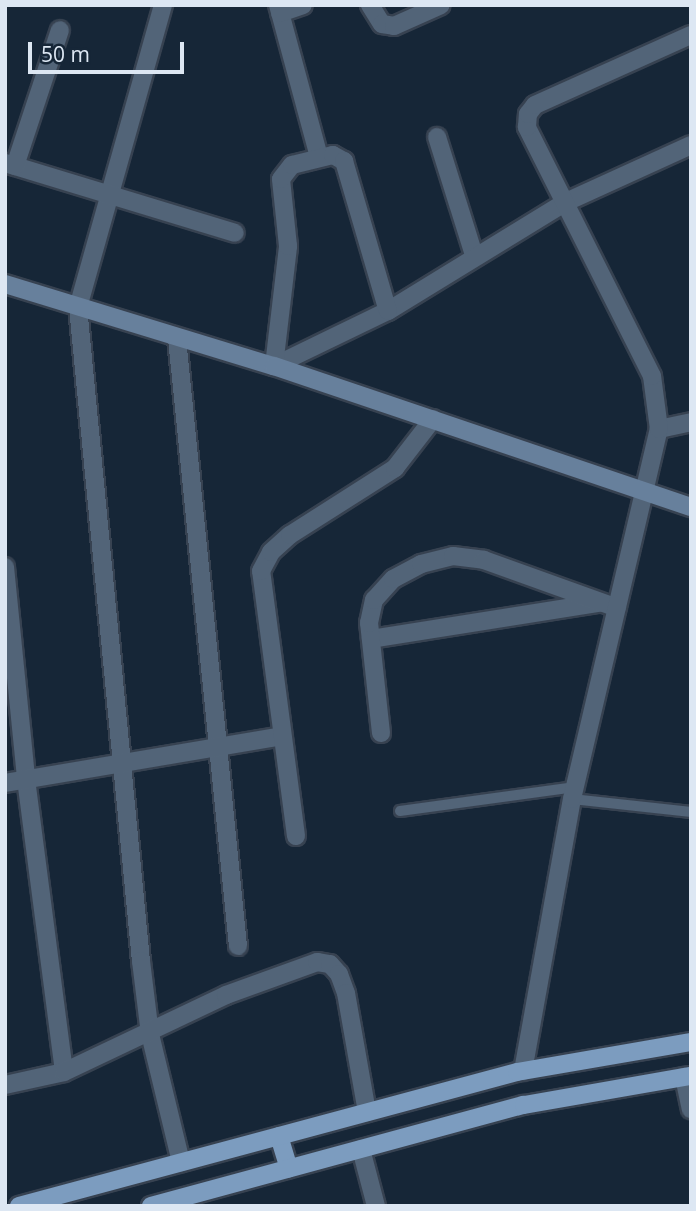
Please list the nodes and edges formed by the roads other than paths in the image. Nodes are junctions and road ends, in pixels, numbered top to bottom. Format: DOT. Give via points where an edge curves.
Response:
graph roads {
  1 [pos="163,5"];
  2 [pos="303,5"];
  3 [pos="370,5"];
  4 [pos="441,5"];
  5 [pos="279,9"];
  6 [pos="60,30"];
  7 [pos="691,35"];
  8 [pos="437,137"];
  9 [pos="691,145"];
  10 [pos="319,157"];
  11 [pos="10,165"];
  12 [pos="109,193"];
  13 [pos="566,202"];
  14 [pos="235,233"];
  15 [pos="474,255"];
  16 [pos="5,284"];
  17 [pos="78,307"];
  18 [pos="388,311"];
  19 [pos="177,338"];
  20 [pos="274,366"];
  21 [pos="433,419"];
  22 [pos="691,422"];
  23 [pos="659,429"];
  24 [pos="646,495"];
  25 [pos="691,507"];
  26 [pos="5,567"];
  27 [pos="609,605"];
  28 [pos="371,639"];
  29 [pos="380,733"];
  30 [pos="282,736"];
  31 [pos="215,746"];
  32 [pos="123,762"];
  33 [pos="26,779"];
  34 [pos="5,783"];
  35 [pos="574,793"];
  36 [pos="400,811"];
  37 [pos="691,812"];
  38 [pos="296,836"];
  39 [pos="238,946"];
  40 [pos="150,1034"];
  41 [pos="691,1042"];
  42 [pos="523,1071"];
  43 [pos="64,1072"];
  44 [pos="688,1077"];
  45 [pos="5,1085"];
  46 [pos="691,1109"];
  47 [pos="368,1112"];
  48 [pos="279,1136"];
  49 [pos="361,1149"];
  50 [pos="181,1162"];
  51 [pos="289,1168"];
  52 [pos="19,1206"];
  53 [pos="151,1206"];
  54 [pos="376,1206"];
  1 -- 12 [label="street"];
  2 -- 5 [label="street"];
  3 -- 4 [label="street" via="382,24 394,26"];
  5 -- 10 [label="street"];
  6 -- 11 [label="street"];
  7 -- 13 [label="street" via="535,105 528,114 527,127"];
  8 -- 15 [label="street"];
  9 -- 13 [label="street"];
  10 -- 18 [label="street" via="333,155 344,161"];
  10 -- 20 [label="street" via="292,164 281,179 288,246"];
  11 -- 12 [label="street"];
  12 -- 14 [label="street"];
  12 -- 17 [label="street"];
  13 -- 15 [label="street"];
  13 -- 23 [label="street" via="652,376"];
  15 -- 18 [label="street"];
  16 -- 17 [label="main road"];
  17 -- 19 [label="main road"];
  17 -- 32 [label="street"];
  18 -- 20 [label="street"];
  19 -- 20 [label="main road"];
  19 -- 31 [label="street"];
  20 -- 21 [label="main road"];
  21 -- 24 [label="main road"];
  21 -- 30 [label="street" via="395,468 290,535 271,552 261,571"];
  22 -- 23 [label="street"];
  23 -- 24 [label="street"];
  24 -- 25 [label="main road"];
  24 -- 27 [label="street"];
  26 -- 33 [label="street"];
  27 -- 28 [label="street"];
  27 -- 28 [label="street" via="484,561 453,556 421,564 393,579 374,600"];
  27 -- 35 [label="street"];
  28 -- 29 [label="street"];
  30 -- 31 [label="street"];
  30 -- 38 [label="street"];
  31 -- 32 [label="street"];
  31 -- 39 [label="street"];
  32 -- 33 [label="street"];
  32 -- 40 [label="street"];
  33 -- 34 [label="street"];
  33 -- 43 [label="street"];
  35 -- 36 [label="lane"];
  35 -- 37 [label="lane"];
  35 -- 42 [label="street"];
  40 -- 43 [label="street"];
  40 -- 47 [label="street" via="226,995 317,962 330,964 346,993"];
  40 -- 50 [label="street"];
  41 -- 42 [label="main road"];
  42 -- 47 [label="main road"];
  43 -- 45 [label="street"];
  44 -- 46 [label="street"];
  44 -- 49 [label="main road" via="524,1105"];
  47 -- 48 [label="main road"];
  48 -- 50 [label="main road"];
  48 -- 51 [label="main road"];
  49 -- 51 [label="main road"];
  49 -- 54 [label="street"];
  50 -- 52 [label="main road"];
  51 -- 53 [label="main road"];
}
